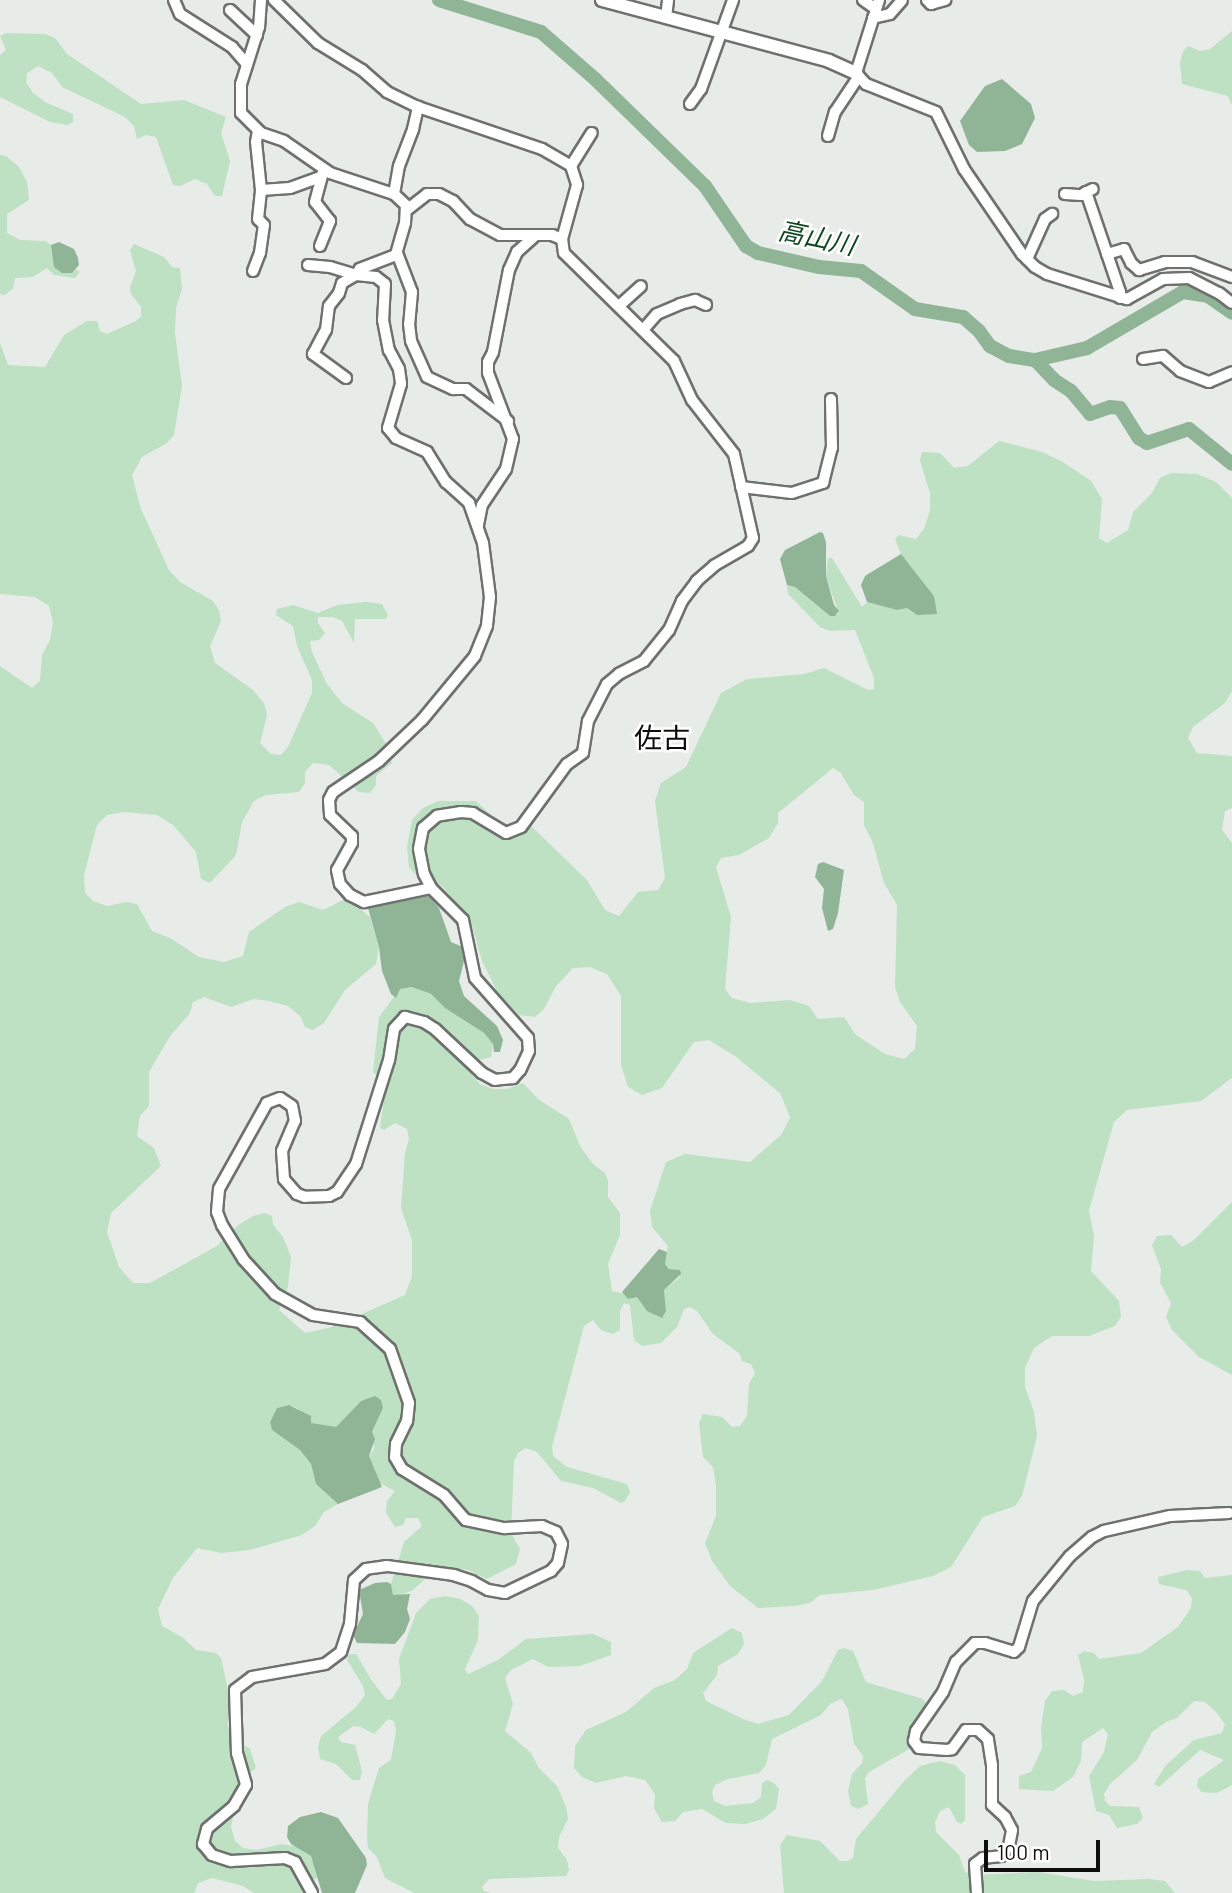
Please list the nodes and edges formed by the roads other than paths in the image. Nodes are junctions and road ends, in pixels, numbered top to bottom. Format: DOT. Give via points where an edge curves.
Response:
graph roads {
  1 [pos="174,0"];
  2 [pos="261,0"];
  3 [pos="274,0"];
  4 [pos="602,0"];
  5 [pos="668,0"];
  6 [pos="733,0"];
  7 [pos="863,0"];
  8 [pos="902,0"];
  9 [pos="928,0"];
  10 [pos="945,0"];
  11 [pos="876,9"];
  12 [pos="230,10"];
  13 [pos="666,17"];
  14 [pos="724,32"];
  15 [pos="257,35"];
  16 [pos="247,64"];
  17 [pos="857,74"];
  18 [pos="690,104"];
  19 [pos="418,107"];
  20 [pos="258,131"];
  21 [pos="592,133"];
  22 [pos="828,136"];
  23 [pos="570,166"];
  24 [pos="323,173"];
  25 [pos="261,190"];
  26 [pos="394,194"];
  27 [pos="1065,194"];
  28 [pos="408,209"];
  29 [pos="1052,214"];
  30 [pos="536,234"];
  31 [pos="562,239"];
  32 [pos="320,246"];
  33 [pos="397,253"];
  34 [pos="1107,254"];
  35 [pos="1027,259"];
  36 [pos="308,265"];
  37 [pos="253,271"];
  38 [pos="356,275"];
  39 [pos="1232,277"];
  40 [pos="641,286"];
  41 [pos="1120,298"];
  42 [pos="1232,303"];
  43 [pos="620,305"];
  44 [pos="706,305"];
  45 [pos="643,330"];
  46 [pos="1143,359"];
  47 [pos="1232,372"];
  48 [pos="346,378"];
  49 [pos="831,399"];
  50 [pos="508,421"];
  51 [pos="741,487"];
  52 [pos="478,528"];
  53 [pos="431,888"];
  54 [pos="1229,1513"];
  55 [pos="312,1893"];
  56 [pos="977,1893"];
  1 -- 16 [label="street" via="180,14 226,43"];
  2 -- 15 [label="street"];
  3 -- 19 [label="street" via="326,50 362,70 387,92"];
  4 -- 13 [label="street"];
  5 -- 13 [label="street"];
  6 -- 14 [label="street"];
  7 -- 11 [label="street"];
  8 -- 11 [label="street" via="890,14"];
  9 -- 10 [label="street" via="930,4"];
  11 -- 17 [label="street"];
  12 -- 15 [label="street"];
  13 -- 14 [label="street"];
  14 -- 17 [label="street" via="829,61"];
  14 -- 18 [label="street" via="702,89"];
  15 -- 16 [label="street"];
  16 -- 20 [label="street" via="240,113"];
  17 -- 22 [label="street" via="835,112"];
  17 -- 35 [label="street" via="866,84 936,112 964,169"];
  19 -- 23 [label="street" via="542,149"];
  19 -- 26 [label="street"];
  20 -- 24 [label="street" via="284,141"];
  20 -- 25 [label="street"];
  21 -- 23 [label="street"];
  23 -- 31 [label="street" via="577,185"];
  24 -- 25 [label="street" via="289,188"];
  24 -- 26 [label="street"];
  24 -- 32 [label="street" via="315,202 330,221"];
  25 -- 37 [label="street" via="258,219 264,225"];
  26 -- 28 [label="street"];
  27 -- 34 [label="street" via="1081,195 1089,190"];
  28 -- 30 [label="street" via="427,194 439,194 470,219 500,234"];
  28 -- 33 [label="street"];
  29 -- 35 [label="street" via="1045,219"];
  30 -- 31 [label="street"];
  30 -- 50 [label="street" via="517,252 509,270 488,362 488,373"];
  31 -- 43 [label="street" via="564,253 573,265"];
  33 -- 38 [label="street"];
  33 -- 50 [label="street" via="412,292 411,341 428,377 466,390"];
  34 -- 39 [label="street" via="1124,249 1139,270 1179,261"];
  34 -- 41 [label="street"];
  35 -- 41 [label="street" via="1047,274"];
  36 -- 38 [label="street"];
  38 -- 48 [label="street" via="345,279 329,306 326,330 313,354"];
  38 -- 52 [label="street" via="376,277 385,284 383,320 401,384 388,428 396,438 428,452 446,482 469,503"];
  40 -- 43 [label="street"];
  41 -- 42 [label="street" via="1176,277 1206,285"];
  43 -- 45 [label="street"];
  44 -- 45 [label="street" via="695,300 680,304 657,314"];
  45 -- 51 [label="street" via="669,354 692,401 734,454"];
  46 -- 47 [label="street" via="1163,356 1180,371 1209,382"];
  49 -- 51 [label="street" via="832,448 824,482 792,494"];
  50 -- 52 [label="street" via="513,439 506,469 479,510"];
  51 -- 53 [label="street" via="751,543 697,581 652,654 607,684 588,720 583,753 568,764 521,827 506,832 473,813 461,813 437,816 423,828 420,862"];
  52 -- 53 [label="street" via="490,597 487,626 475,656 393,749 333,792 328,808 352,836 337,870 340,884 350,895 364,902"];
  53 -- 55 [label="street" via="463,920 475,978 527,1038 529,1051 520,1070 513,1078 495,1080 435,1029 405,1017 394,1030 367,1133 343,1186 329,1196 305,1198 284,1179 282,1151 293,1129 294,1113 288,1101 274,1098 256,1121 219,1189 217,1212 243,1259 275,1294 313,1315 360,1322 390,1349 409,1403 407,1421 396,1444 395,1457 402,1469 444,1495 466,1520 505,1528 550,1528 560,1537 562,1553 541,1578 505,1593 454,1575 387,1566 366,1569 354,1580 350,1624 341,1652 325,1664 252,1677 234,1690 237,1753 246,1785 234,1806 207,1829 203,1844 212,1855 231,1861 285,1857 295,1862"];
  54 -- 56 [label="street" via="1170,1516 1092,1537 1038,1594 1014,1652 975,1643 956,1662 914,1741 919,1748 947,1750 966,1730 978,1730 988,1739 992,1805 1012,1830 1009,1846 1000,1856 982,1858 975,1864"];
}
